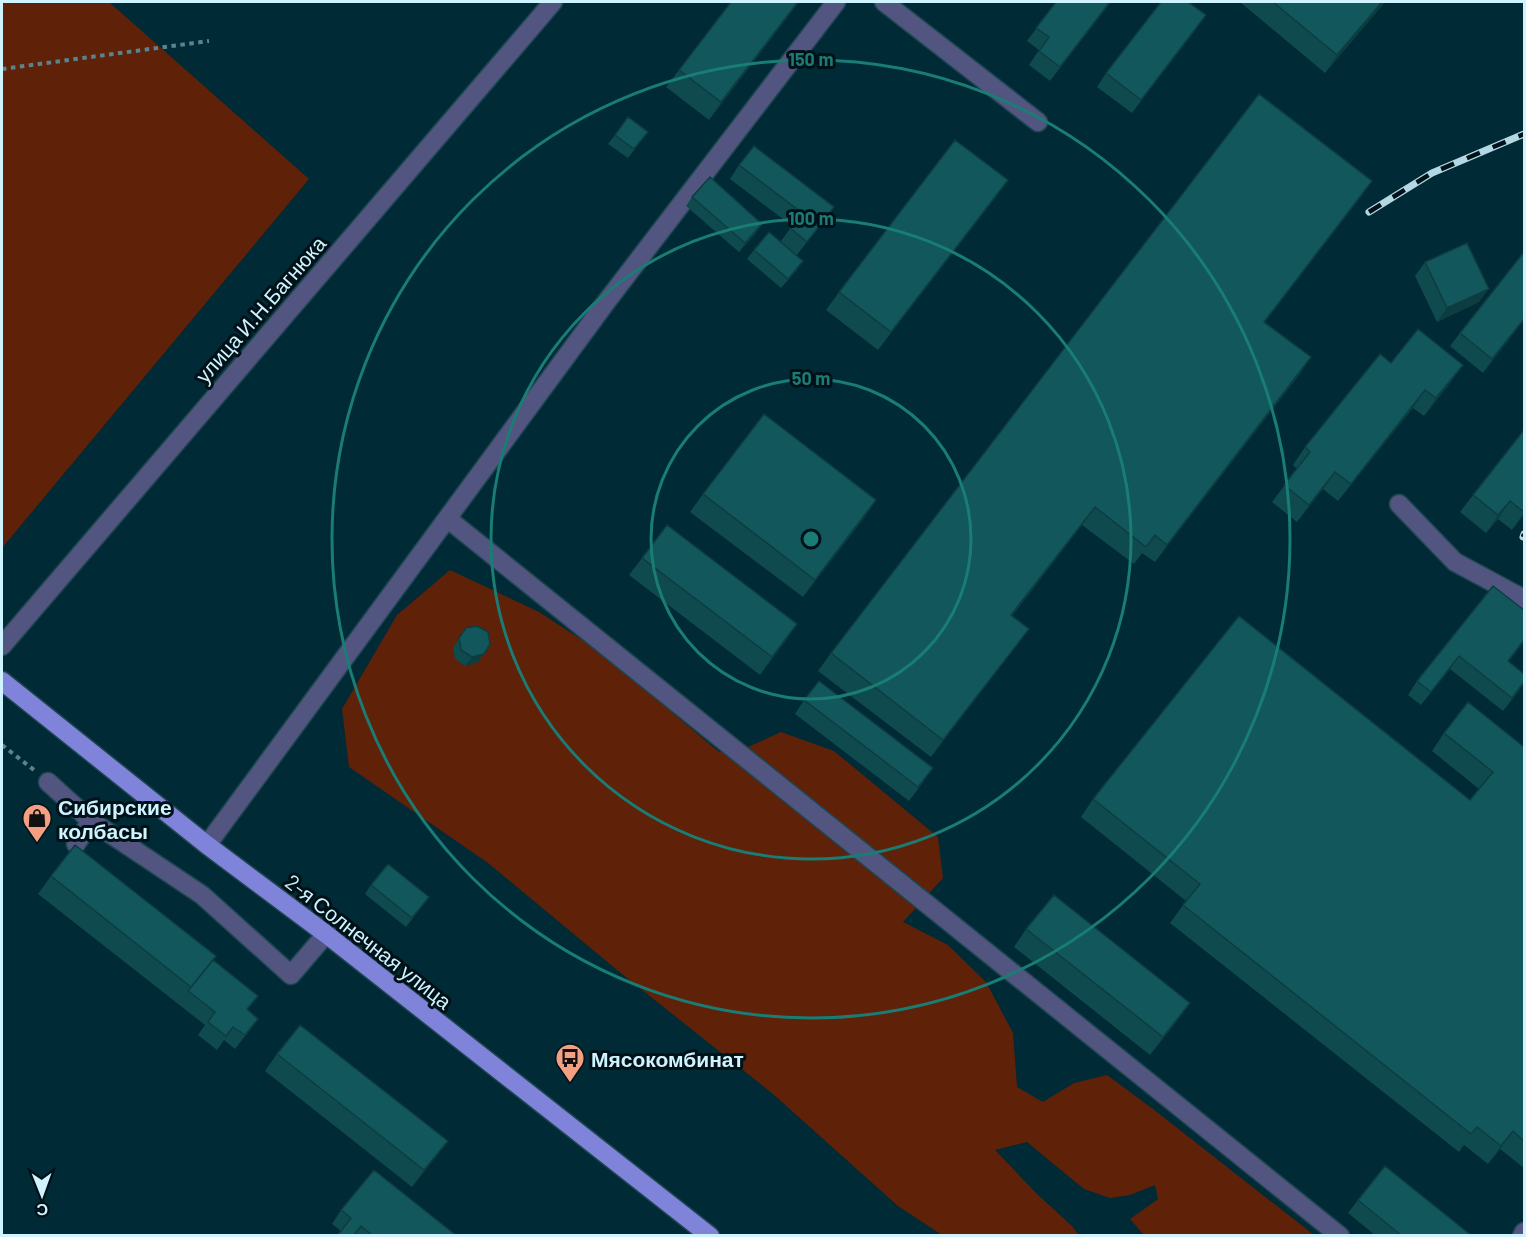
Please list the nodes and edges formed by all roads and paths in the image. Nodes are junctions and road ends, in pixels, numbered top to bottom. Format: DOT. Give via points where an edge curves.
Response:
graph roads {
  1 [pos="553,2"];
  2 [pos="836,2"];
  3 [pos="884,2"];
  4 [pos="209,41"];
  5 [pos="2,69"];
  6 [pos="1038,122"];
  7 [pos="1399,504"];
  8 [pos="447,519"];
  9 [pos="1524,599"];
  10 [pos="2,646"];
  11 [pos="2,681"];
  12 [pos="2,745"];
  13 [pos="48,782"];
  14 [pos="91,822"];
  15 [pos="75,844"];
  16 [pos="207,845"];
  17 [pos="326,934"];
  18 [pos="1524,1232"];
  19 [pos="710,1236"];
  20 [pos="1340,1236"];
  21 [pos="1522,1236"];
  1 -- 10 [label="street, улица И.Н.Багнюка"];
  2 -- 8 [label="street" via="607,301"];
  3 -- 6 [label="street"];
  4 -- 5 [label="path"];
  7 -- 9 [label="street" via="1455,562"];
  8 -- 16 [label="street"];
  8 -- 20 [label="street"];
  11 -- 16 [label="main road, 2-я Солнечная улица"];
  12 -- 13 [label="path"];
  13 -- 14 [label="street"];
  14 -- 15 [label="street"];
  14 -- 17 [label="street" via="202,895 291,975"];
  16 -- 17 [label="main road, 2-я Солнечная улица"];
  17 -- 19 [label="main road, 2-я Солнечная улица"];
  18 -- 21 [label="street"];
}
